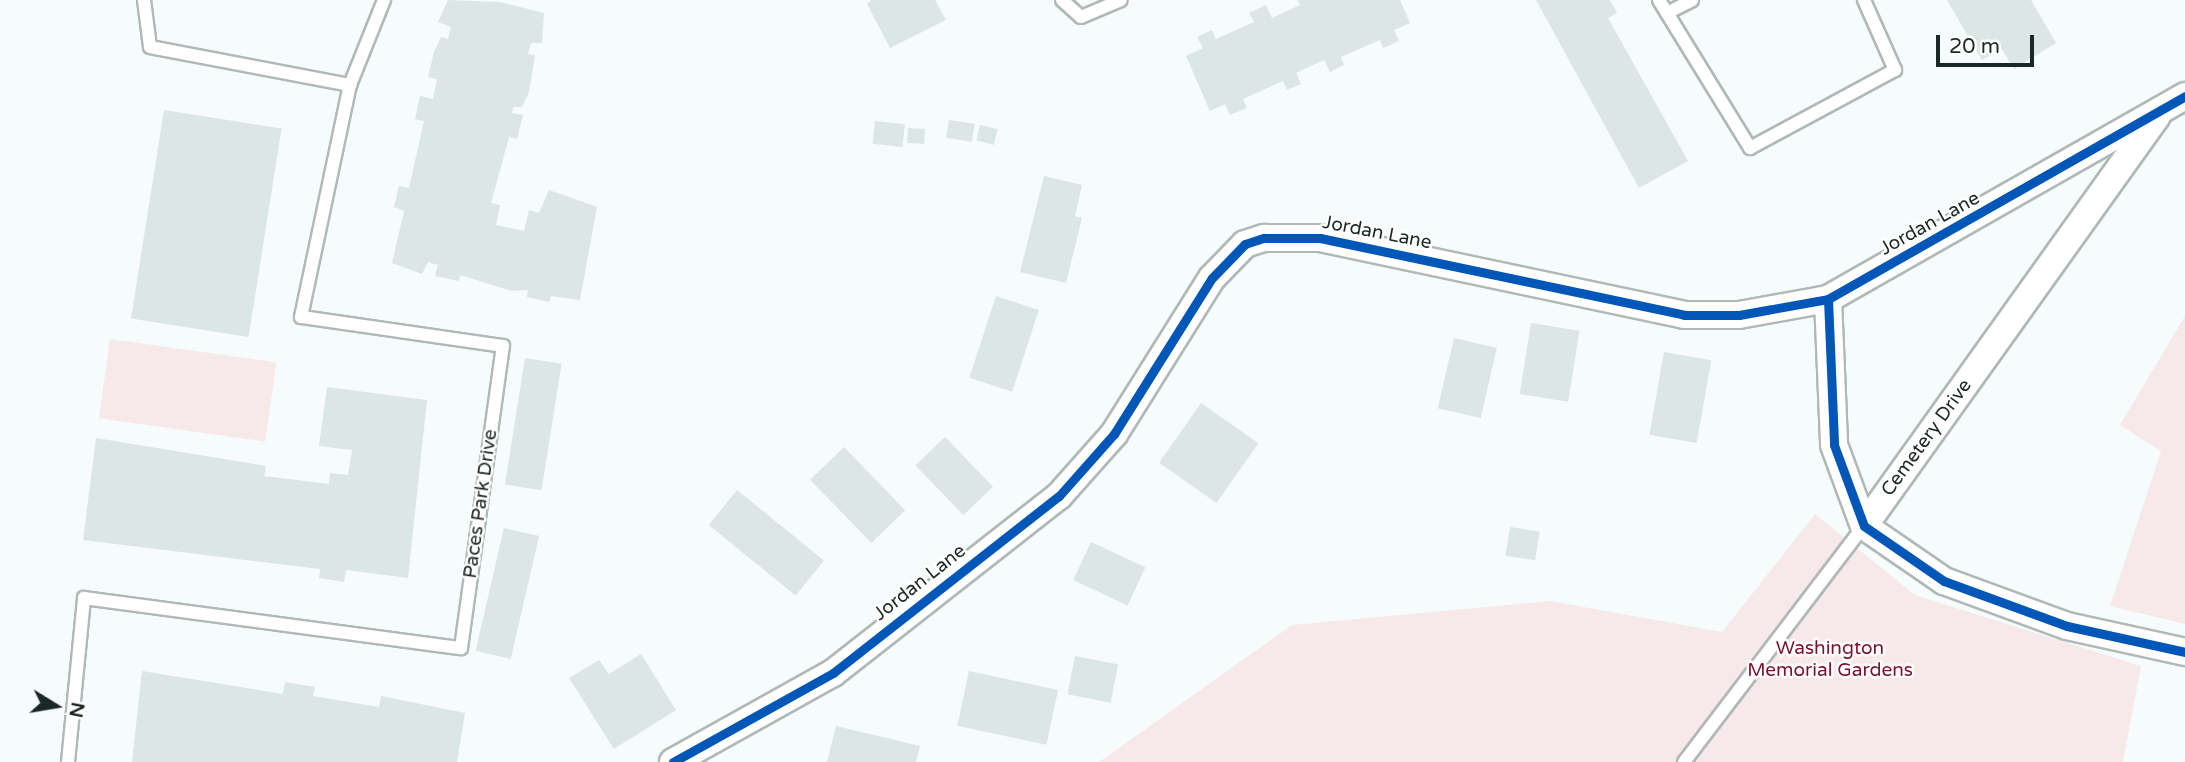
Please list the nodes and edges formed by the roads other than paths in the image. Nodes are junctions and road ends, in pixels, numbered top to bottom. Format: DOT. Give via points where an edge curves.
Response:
graph roads {
  1 [pos="144,0"];
  2 [pos="384,0"];
  3 [pos="1062,0"];
  4 [pos="1121,0"];
  5 [pos="1659,0"];
  6 [pos="1692,0"];
  7 [pos="1864,0"];
  8 [pos="1667,13"];
  9 [pos="351,85"];
  10 [pos="2174,102"];
  11 [pos="1828,299"];
  12 [pos="1864,526"];
  13 [pos="2185,652"];
  14 [pos="68,762"];
  15 [pos="674,762"];
  16 [pos="1684,762"];
  1 -- 9 [label="lane" via="150,47"];
  2 -- 9 [label="lane, Paces Park Drive"];
  3 -- 4 [label="lane" via="1081,17"];
  5 -- 8 [label="lane"];
  6 -- 8 [label="lane"];
  7 -- 8 [label="lane" via="1895,70 1750,148"];
  9 -- 14 [label="lane, Paces Park Drive" via="301,317 503,346 461,648 84,598"];
  10 -- 11 [label="street, Jordan Lane"];
  10 -- 12 [label="street, Cemetery Drive"];
  11 -- 12 [label="street" via="1834,444"];
  11 -- 15 [label="street, Jordan Lane" via="1739,315 1684,315 1320,238 1264,238 1245,244 1212,278 1114,434 1059,496 833,673"];
  12 -- 13 [label="street" via="1944,581 2067,626"];
  12 -- 16 [label="lane, Cemetery Drive"];
}
